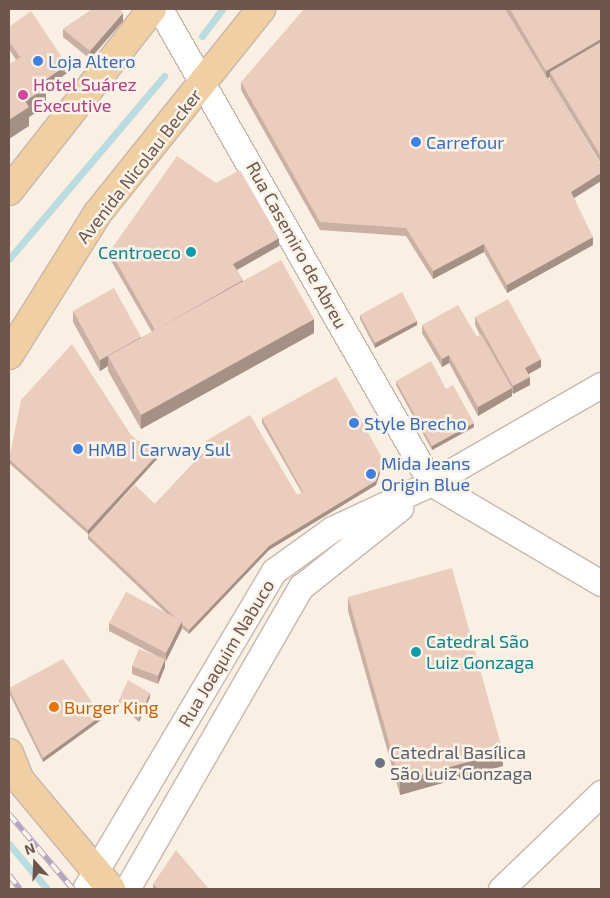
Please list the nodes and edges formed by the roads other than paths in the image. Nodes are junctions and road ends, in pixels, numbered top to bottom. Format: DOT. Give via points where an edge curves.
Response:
graph roads {
  1 [pos="152,9"];
  2 [pos="160,9"];
  3 [pos="261,9"];
  4 [pos="205,82"];
  5 [pos="9,191"];
  6 [pos="9,355"];
  7 [pos="601,385"];
  8 [pos="431,484"];
  9 [pos="601,583"];
  10 [pos="9,753"];
  11 [pos="601,793"];
  12 [pos="98,883"];
  13 [pos="127,889"];
  14 [pos="501,889"];
  1 -- 5 [label="main road"];
  2 -- 4 [label="street, Rua Casemiro de Abreu"];
  3 -- 4 [label="main road, Avenida Nicolau Becker"];
  4 -- 6 [label="main road, Avenida Nicolau Becker" via="97,214 17,335"];
  4 -- 8 [label="street, Rua Casemiro de Abreu"];
  7 -- 8 [label="street, Rua Joaquim Nabuco"];
  8 -- 9 [label="street"];
  8 -- 12 [label="street, Rua Joaquim Nabuco" via="332,529 274,571"];
  8 -- 13 [label="street, Rua Joaquim Nabuco" via="301,587"];
  10 -- 12 [label="main road" via="20,780"];
  11 -- 14 [label="street"];
}
